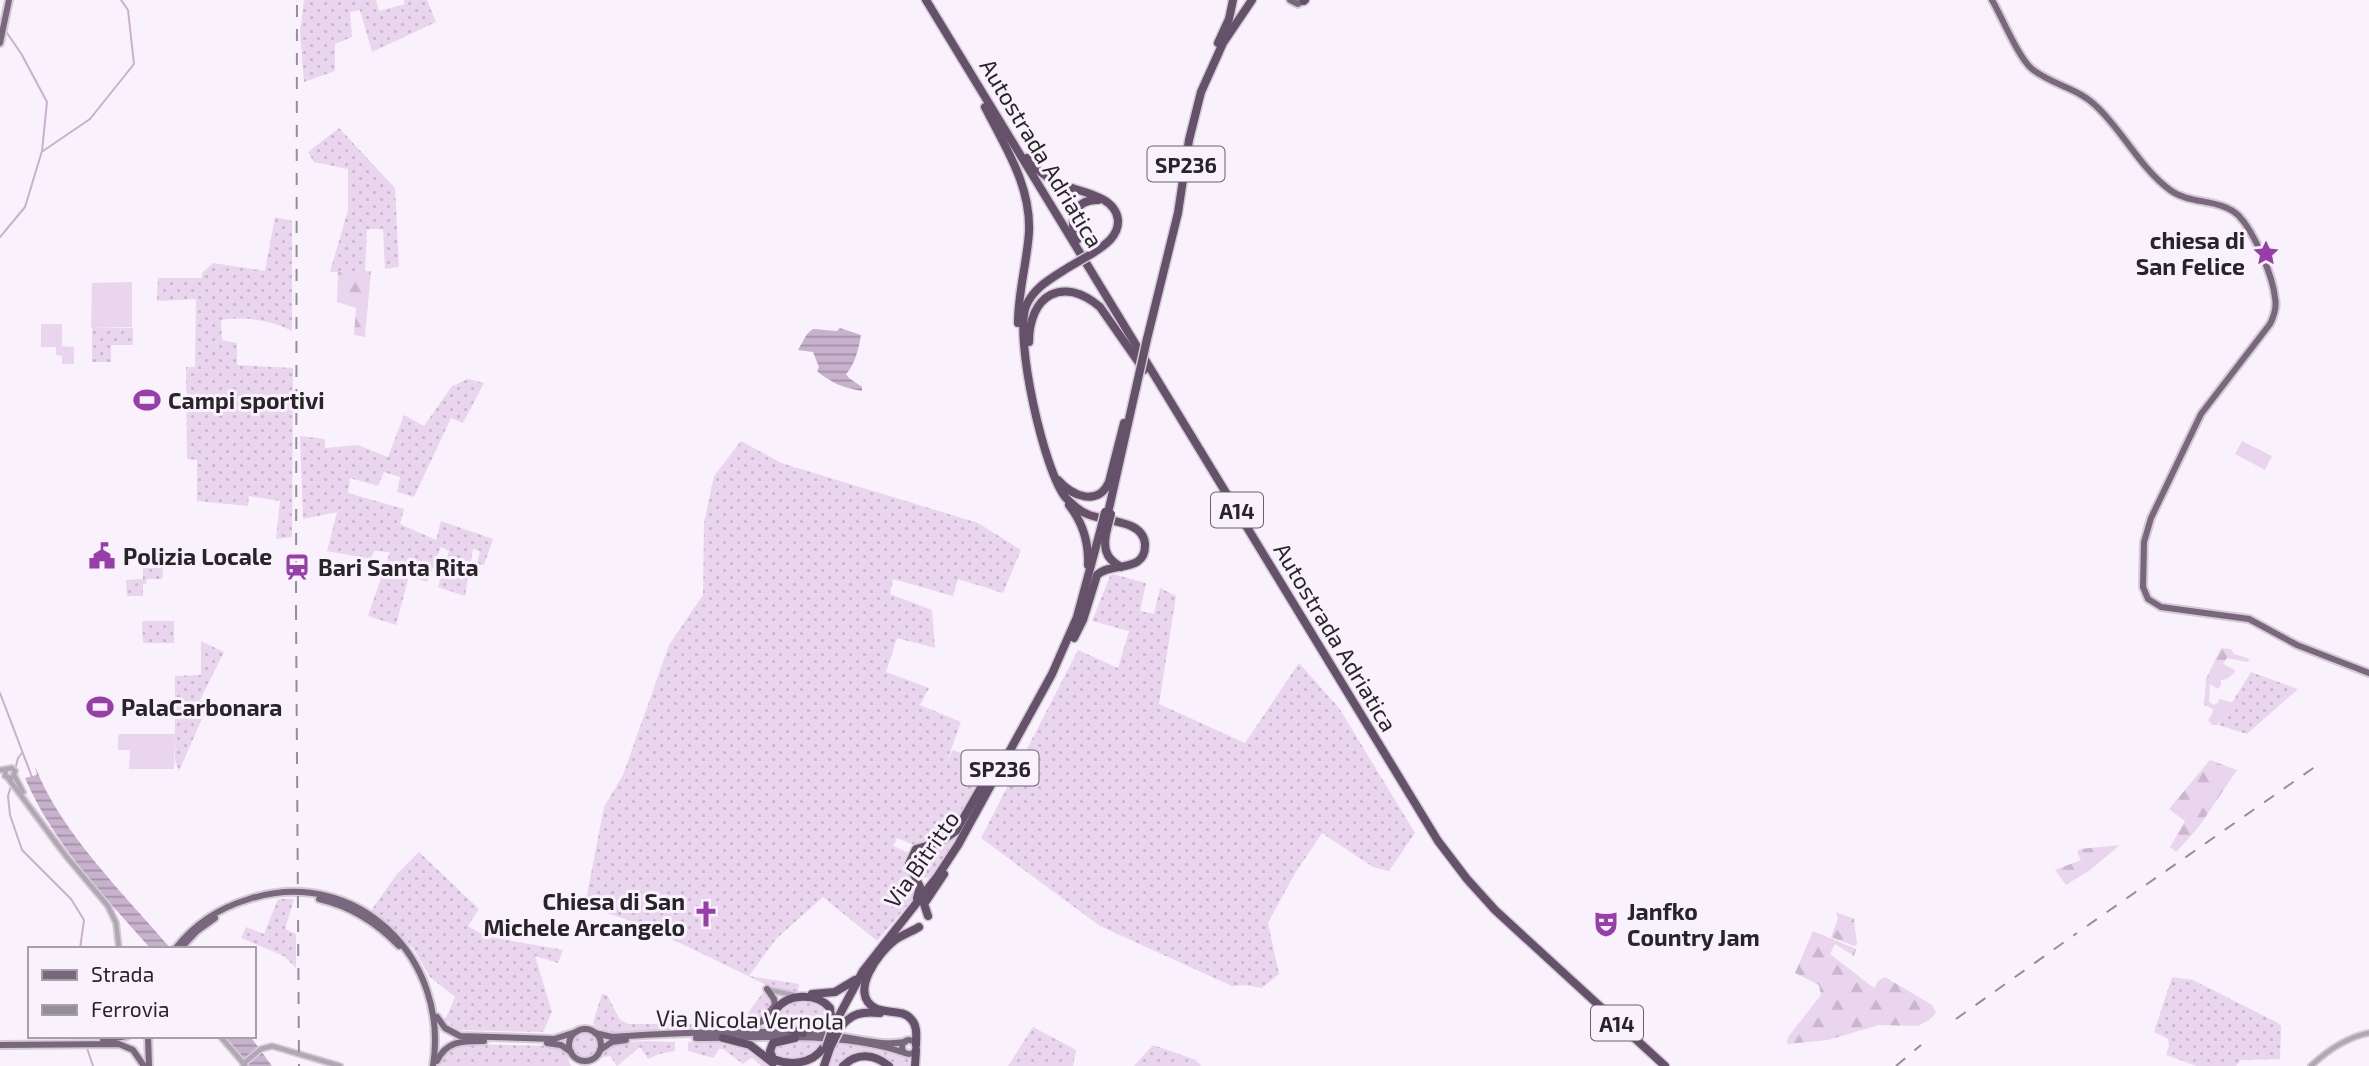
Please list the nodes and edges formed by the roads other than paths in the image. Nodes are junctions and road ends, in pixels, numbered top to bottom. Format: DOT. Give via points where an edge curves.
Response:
graph roads {
  1 [pos="9,0"];
  2 [pos="920,0"];
  3 [pos="926,0"];
  4 [pos="1233,0"];
  5 [pos="1250,0"];
  6 [pos="1290,0"];
  7 [pos="1305,0"];
  8 [pos="1992,0"];
  9 [pos="0,43"];
  10 [pos="1216,50"];
  11 [pos="972,75"];
  12 [pos="985,107"];
  13 [pos="1108,202"];
  14 [pos="1108,298"];
  15 [pos="1146,339"];
  16 [pos="1148,374"];
  17 [pos="1030,376"];
  18 [pos="1134,387"];
  19 [pos="1124,423"];
  20 [pos="1050,469"];
  21 [pos="1108,513"];
  22 [pos="1104,528"];
  23 [pos="1121,567"];
  24 [pos="1077,617"];
  25 [pos="1072,641"];
  26 [pos="2369,673"];
  27 [pos="995,765"];
  28 [pos="3,775"];
  29 [pos="14,775"];
  30 [pos="26,799"];
  31 [pos="965,831"];
  32 [pos="914,873"];
  33 [pos="945,873"];
  34 [pos="311,894"];
  35 [pos="325,901"];
  36 [pos="346,903"];
  37 [pos="930,911"];
  38 [pos="909,912"];
  39 [pos="919,927"];
  40 [pos="196,929"];
  41 [pos="1517,933"];
  42 [pos="887,939"];
  43 [pos="119,947"];
  44 [pos="179,947"];
  45 [pos="874,962"];
  46 [pos="1569,981"];
  47 [pos="766,989"];
  48 [pos="795,995"];
  49 [pos="775,1005"];
  50 [pos="433,1006"];
  51 [pos="576,1032"];
  52 [pos="596,1033"];
  53 [pos="2369,1033"];
  54 [pos="724,1035"];
  55 [pos="799,1035"];
  56 [pos="668,1036"];
  57 [pos="831,1036"];
  58 [pos="123,1038"];
  59 [pos="146,1038"];
  60 [pos="222,1038"];
  61 [pos="116,1042"];
  62 [pos="0,1043"];
  63 [pos="911,1045"];
  64 [pos="600,1051"];
  65 [pos="572,1053"];
  66 [pos="906,1053"];
  67 [pos="591,1059"];
  68 [pos="245,1063"];
  69 [pos="824,1064"];
  70 [pos="147,1066"];
  71 [pos="340,1066"];
  72 [pos="433,1066"];
  73 [pos="574,1066"];
  74 [pos="580,1066"];
  75 [pos="779,1066"];
  76 [pos="845,1066"];
  77 [pos="887,1066"];
  78 [pos="914,1066"];
  79 [pos="1658,1066"];
  80 [pos="1665,1066"];
  81 [pos="2311,1066"];
  1 -- 9 [label="main road"];
  2 -- 12 [label="highway, Autostrada Adriatica / A14"];
  3 -- 11 [label="highway, Autostrada Adriatica / A14"];
  4 -- 10 [label="highway"];
  5 -- 10 [label="highway, SP236"];
  5 -- 15 [label="highway, SP236" via="1223,43 1201,92 1178,214"];
  6 -- 7 [label="main road" via="1298,4"];
  8 -- 26 [label="main road" via="2030,66 2097,107 2167,188 2183,198 2238,215 2274,290 2270,324 2201,414 2151,518 2144,542 2145,592 2161,607 2256,622 2297,645"];
  10 -- 15 [label="highway, SP236" via="1191,117"];
  11 -- 13 [label="highway, A14" via="1028,160 1055,182"];
  11 -- 14 [label="highway, Autostrada Adriatica / A14"];
  12 -- 16 [label="highway, Autostrada Adriatica / A14"];
  12 -- 17 [label="highway, A14" via="1014,162 1028,207 1018,324 1023,364"];
  13 -- 14 [label="highway, A14" via="1093,199 1082,203 1074,213 1073,225"];
  13 -- 17 [label="highway, bridge" via="1117,216 1117,229 1110,240 1041,285 1026,307 1023,331"];
  14 -- 41 [label="highway, Autostrada Adriatica / A14" via="1438,841"];
  15 -- 18 [label="highway, SP236, bridge"];
  16 -- 17 [label="highway, A14" via="1100,307 1081,295 1059,292 1034,310 1029,331"];
  16 -- 41 [label="highway, Autostrada Adriatica / A14" via="1433,842 1474,895"];
  17 -- 20 [label="highway"];
  18 -- 19 [label="highway, SP236"];
  18 -- 21 [label="highway, SP236"];
  19 -- 20 [label="highway" via="1109,482 1100,494 1072,493"];
  19 -- 21 [label="highway, SP236"];
  20 -- 23 [label="highway" via="1063,494 1084,513 1140,532 1144,554 1134,565"];
  20 -- 24 [label="highway" via="1055,486 1079,520 1088,548"];
  21 -- 22 [label="highway, Via Bitritto / SP236, bridge"];
  22 -- 23 [label="highway" via="1105,552"];
  22 -- 24 [label="highway, Via Bitritto / SP236"];
  22 -- 25 [label="highway, Via Bitritto / SP236"];
  23 -- 25 [label="highway" via="1106,568 1097,575"];
  24 -- 31 [label="highway, Via Bitritto / SP236" via="1058,662"];
  25 -- 33 [label="highway, Via Bitritto / SP236"];
  27 -- 32 [label="highway" via="961,826 948,838 912,853 909,863"];
  28 -- 29 [label="street"];
  28 -- 29 [label="street" via="6,769 14,770"];
  28 -- 30 [label="street"];
  29 -- 30 [label="street"];
  30 -- 43 [label="street" via="65,856 108,906"];
  31 -- 32 [label="highway" via="936,873 926,878"];
  31 -- 38 [label="highway, Via Bitritto / SP236"];
  32 -- 38 [label="highway" via="920,892"];
  33 -- 37 [label="highway" via="925,902"];
  33 -- 45 [label="highway, Via Bitritto / SP236"];
  34 -- 35 [label="main road"];
  34 -- 36 [label="main road"];
  34 -- 40 [label="main road" via="256,897 220,911"];
  35 -- 36 [label="main road"];
  35 -- 40 [label="main road" via="290,896 256,901"];
  35 -- 72 [label="main road" via="363,916 404,953 423,987 432,1025"];
  36 -- 50 [label="main road" via="376,919 396,937 417,965"];
  38 -- 42 [label="highway, Via Bitritto / SP236"];
  39 -- 45 [label="highway" via="895,940"];
  40 -- 44 [label="main road"];
  41 -- 46 [label="highway, Autostrada Adriatica / A14"];
  42 -- 48 [label="highway" via="844,988"];
  42 -- 57 [label="highway, Via Bitritto / SP236" via="858,980"];
  45 -- 57 [label="highway, Via Bitritto / SP236"];
  45 -- 63 [label="highway" via="864,985 866,999 876,1009 911,1019 916,1030"];
  46 -- 79 [label="highway, Autostrada Adriatica / A14"];
  46 -- 80 [label="highway, Autostrada Adriatica / A14"];
  47 -- 48 [label="street"];
  47 -- 49 [label="main road"];
  48 -- 49 [label="main road"];
  49 -- 54 [label="main road" via="754,1027"];
  50 -- 51 [label="main road" via="445,1028 460,1036 554,1039"];
  50 -- 72 [label="main road"];
  51 -- 52 [label="main road" via="587,1029"];
  51 -- 65 [label="main road" via="569,1044"];
  52 -- 56 [label="main road, Via Nicola Vernola"];
  52 -- 64 [label="main road"];
  53 -- 81 [label="street" via="2354,1037"];
  54 -- 55 [label="main road, Via Nicola Vernola"];
  54 -- 56 [label="main road, Via Nicola Vernola"];
  54 -- 75 [label="highway" via="750,1045"];
  55 -- 57 [label="highway" via="773,1043 773,1059 784,1064 803,1063"];
  55 -- 57 [label="highway" via="778,1021 775,1011 781,1003 805,997 821,999 830,1008"];
  55 -- 63 [label="main road, Via Nicola Vernola"];
  55 -- 66 [label="main road, Via Nicola Vernola"];
  56 -- 64 [label="main road, Via Nicola Vernola" via="618,1041"];
  57 -- 63 [label="highway" via="860,1012 901,1016 912,1026"];
  57 -- 69 [label="highway, Via Bitritto / SP236"];
  58 -- 61 [label="main road"];
  59 -- 70 [label="main road"];
  60 -- 68 [label="street"];
  61 -- 62 [label="main road"];
  61 -- 70 [label="main road" via="133,1050"];
  63 -- 66 [label="main road" via="911,1054"];
  63 -- 66 [label="main road" via="903,1046"];
  63 -- 78 [label="highway"];
  64 -- 67 [label="main road"];
  65 -- 67 [label="main road" via="581,1060"];
  65 -- 72 [label="main road" via="552,1043 460,1041 445,1049"];
  65 -- 73 [label="main road"];
  66 -- 78 [label="highway"];
  67 -- 74 [label="main road"];
  68 -- 71 [label="street" via="272,1046"];
  76 -- 77 [label="highway" via="866,1059"];
}
